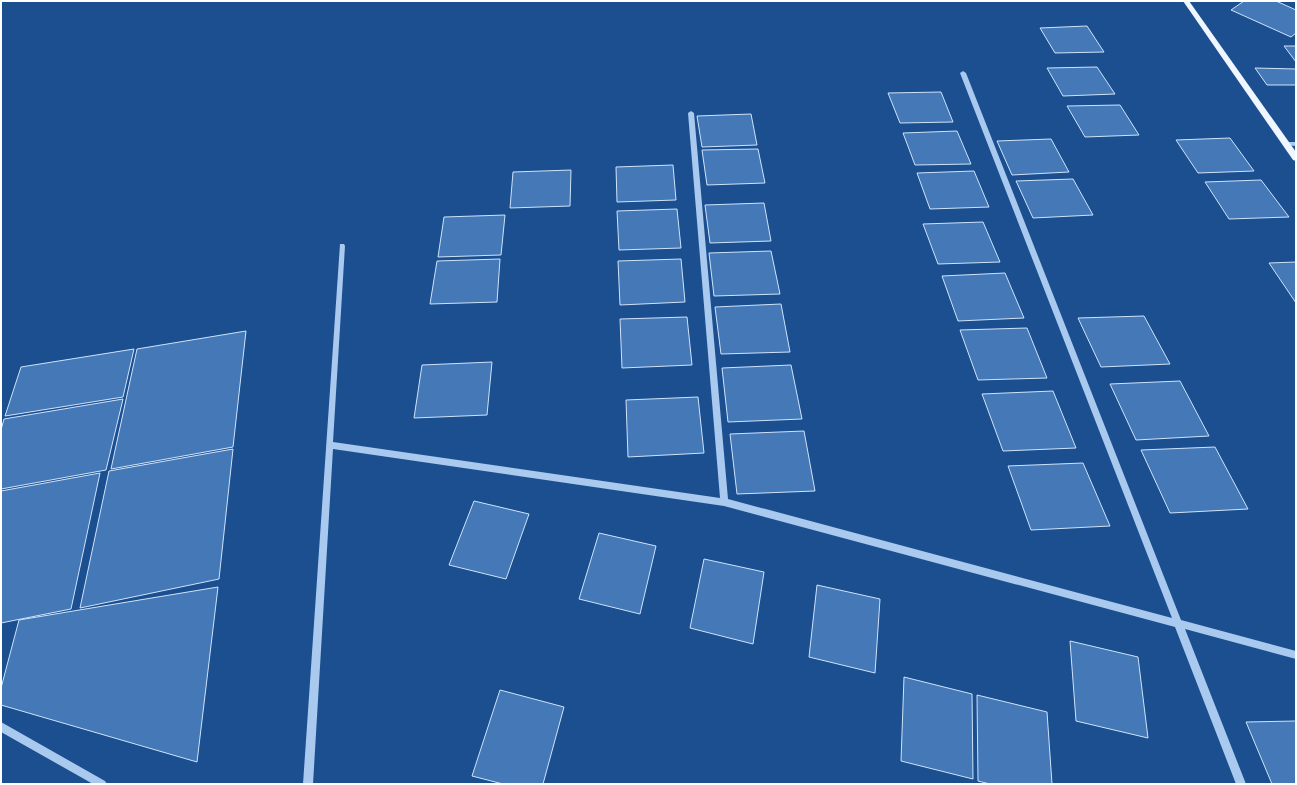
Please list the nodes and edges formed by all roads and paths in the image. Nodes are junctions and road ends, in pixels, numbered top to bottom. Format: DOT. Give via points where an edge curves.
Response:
graph roads {
  1 [pos="1186,1"];
  2 [pos="964,73"];
  3 [pos="691,113"];
  4 [pos="1286,144"];
  5 [pos="1296,144"];
  6 [pos="1296,158"];
  7 [pos="342,246"];
  8 [pos="331,445"];
  9 [pos="724,502"];
  10 [pos="1177,622"];
  11 [pos="1296,656"];
  12 [pos="1,727"];
  13 [pos="102,784"];
  14 [pos="308,784"];
  15 [pos="1241,784"];
  1 -- 4 [label="main road"];
  2 -- 10 [label="street"];
  3 -- 9 [label="street"];
  4 -- 5 [label="street"];
  4 -- 6 [label="main road"];
  7 -- 8 [label="street"];
  8 -- 9 [label="street"];
  8 -- 14 [label="street"];
  9 -- 10 [label="street"];
  10 -- 11 [label="street"];
  10 -- 15 [label="street"];
  12 -- 13 [label="street"];
}
